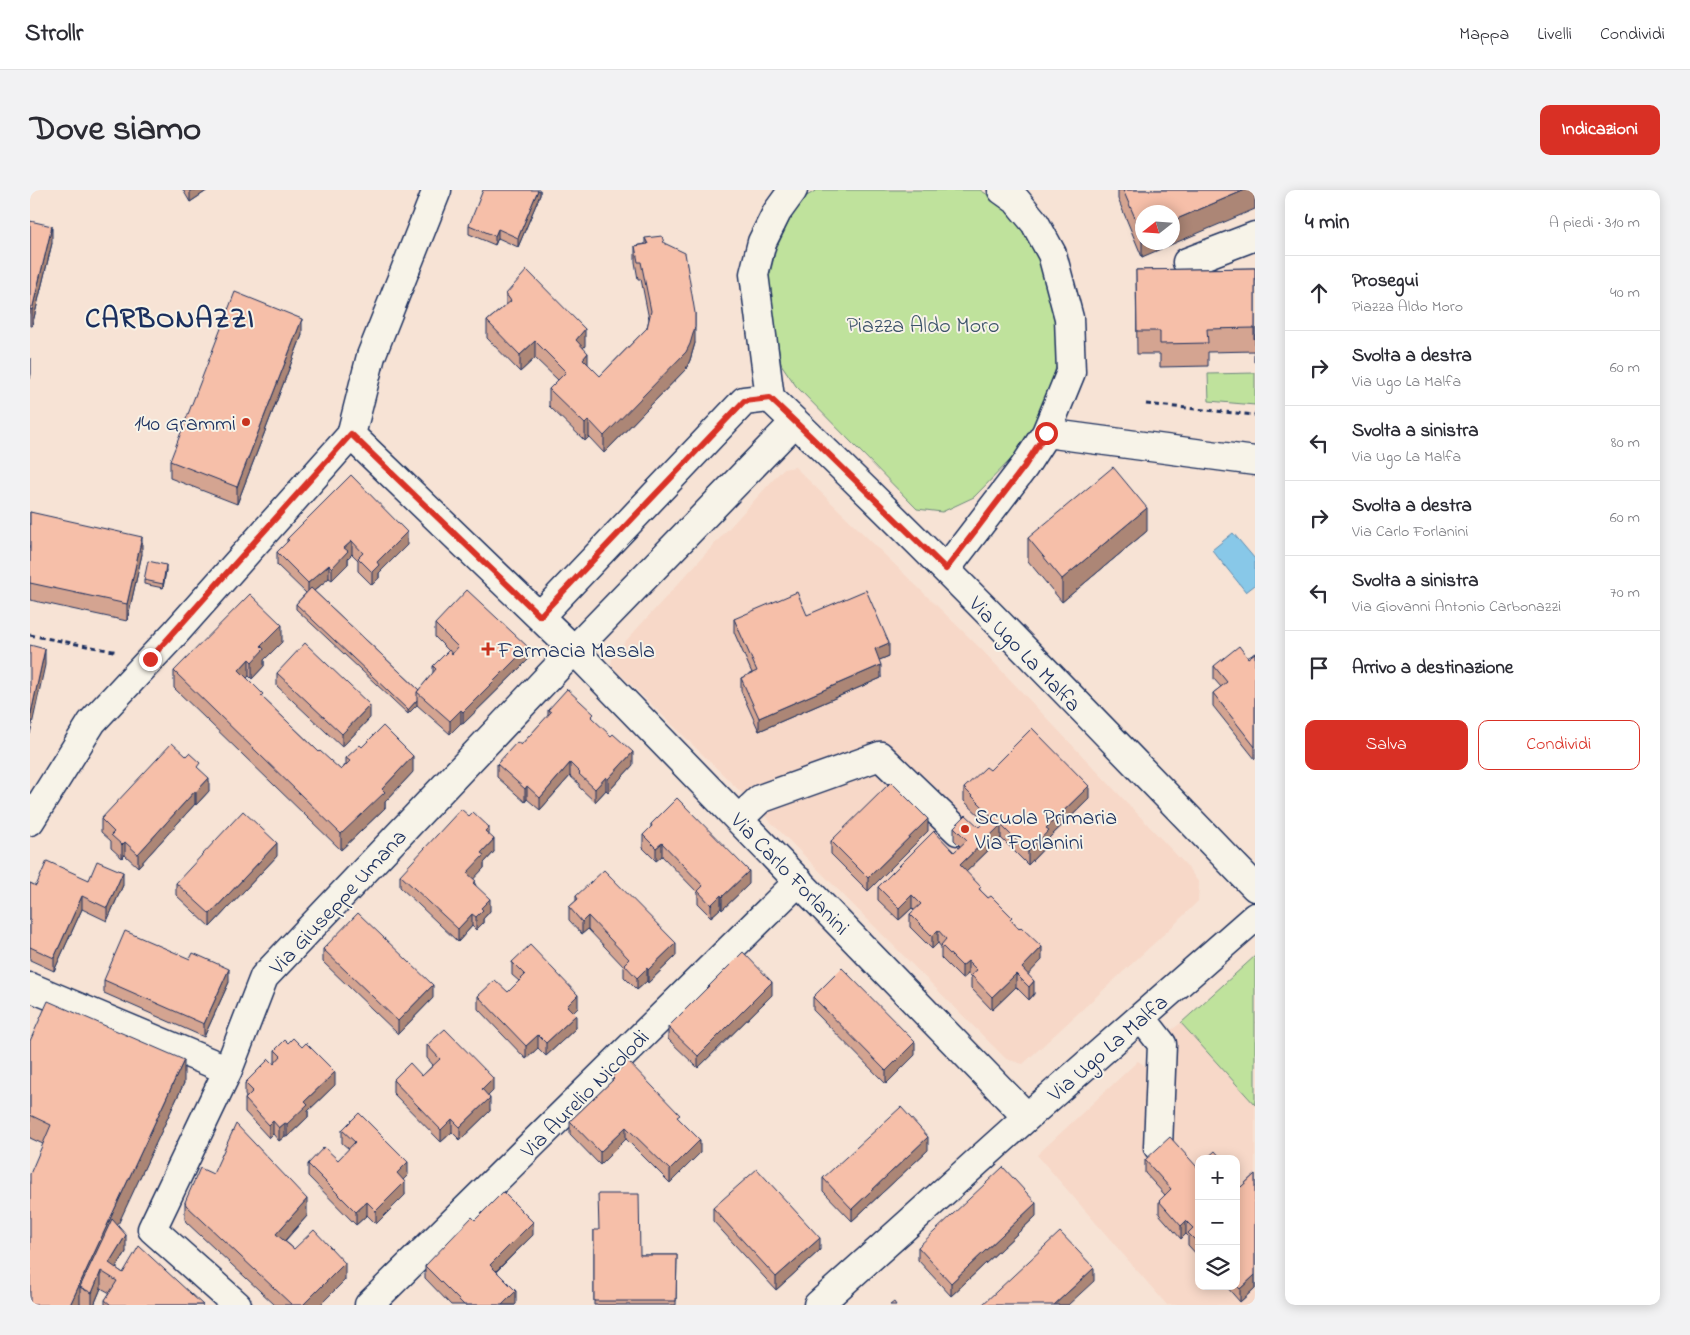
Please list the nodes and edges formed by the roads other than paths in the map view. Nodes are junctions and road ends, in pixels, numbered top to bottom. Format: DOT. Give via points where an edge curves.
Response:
graph roads {
  1 [pos="437,190"];
  2 [pos="793,190"];
  3 [pos="1002,190"];
  4 [pos="1255,236"];
  5 [pos="1187,262"];
  6 [pos="770,398"];
  7 [pos="795,422"];
  8 [pos="1046,433"];
  9 [pos="351,434"];
  10 [pos="1255,461"];
  11 [pos="946,569"];
  12 [pos="540,616"];
  13 [pos="574,650"];
  14 [pos="39,787"];
  15 [pos="739,819"];
  16 [pos="30,820"];
  17 [pos="958,831"];
  18 [pos="799,881"];
  19 [pos="1255,887"];
  20 [pos="1255,917"];
  21 [pos="30,987"];
  22 [pos="1141,1018"];
  23 [pos="228,1070"];
  24 [pos="1027,1118"];
  25 [pos="1158,1147"];
  26 [pos="237,1305"];
  27 [pos="369,1305"];
  28 [pos="818,1305"];
  1 -- 9 [label="street" via="371,356"];
  2 -- 6 [label="street" via="762,242 754,274"];
  3 -- 8 [label="street" via="1016,200 1035,223 1052,254 1069,318 1072,372"];
  4 -- 5 [label="street"];
  6 -- 7 [label="street, Via Ugo La Malfa"];
  6 -- 12 [label="street" via="744,401"];
  7 -- 11 [label="street, Via Ugo La Malfa"];
  7 -- 13 [label="street"];
  8 -- 10 [label="street"];
  8 -- 11 [label="street"];
  9 -- 12 [label="street, Via Carlo Forlanini"];
  9 -- 14 [label="street" via="92,722"];
  11 -- 19 [label="street, Via Ugo La Malfa"];
  12 -- 13 [label="street, Via Carlo Forlanini"];
  13 -- 15 [label="street, Via Carlo Forlanini"];
  13 -- 23 [label="street, Via Giuseppe Umana" via="264,977"];
  14 -- 16 [label="street"];
  15 -- 17 [label="street" via="760,799 880,756"];
  15 -- 18 [label="street, Via Carlo Forlanini"];
  18 -- 24 [label="street, Via Carlo Forlanini"];
  18 -- 27 [label="street, Via Aurelio Nicolodi"];
  20 -- 22 [label="street, Via Ugo La Malfa"];
  21 -- 23 [label="street"];
  22 -- 24 [label="street, Via Ugo La Malfa"];
  22 -- 25 [label="street" via="1162,1044"];
  23 -- 26 [label="street, Via Giuseppe Umana" via="152,1229"];
  24 -- 28 [label="street"];
}
